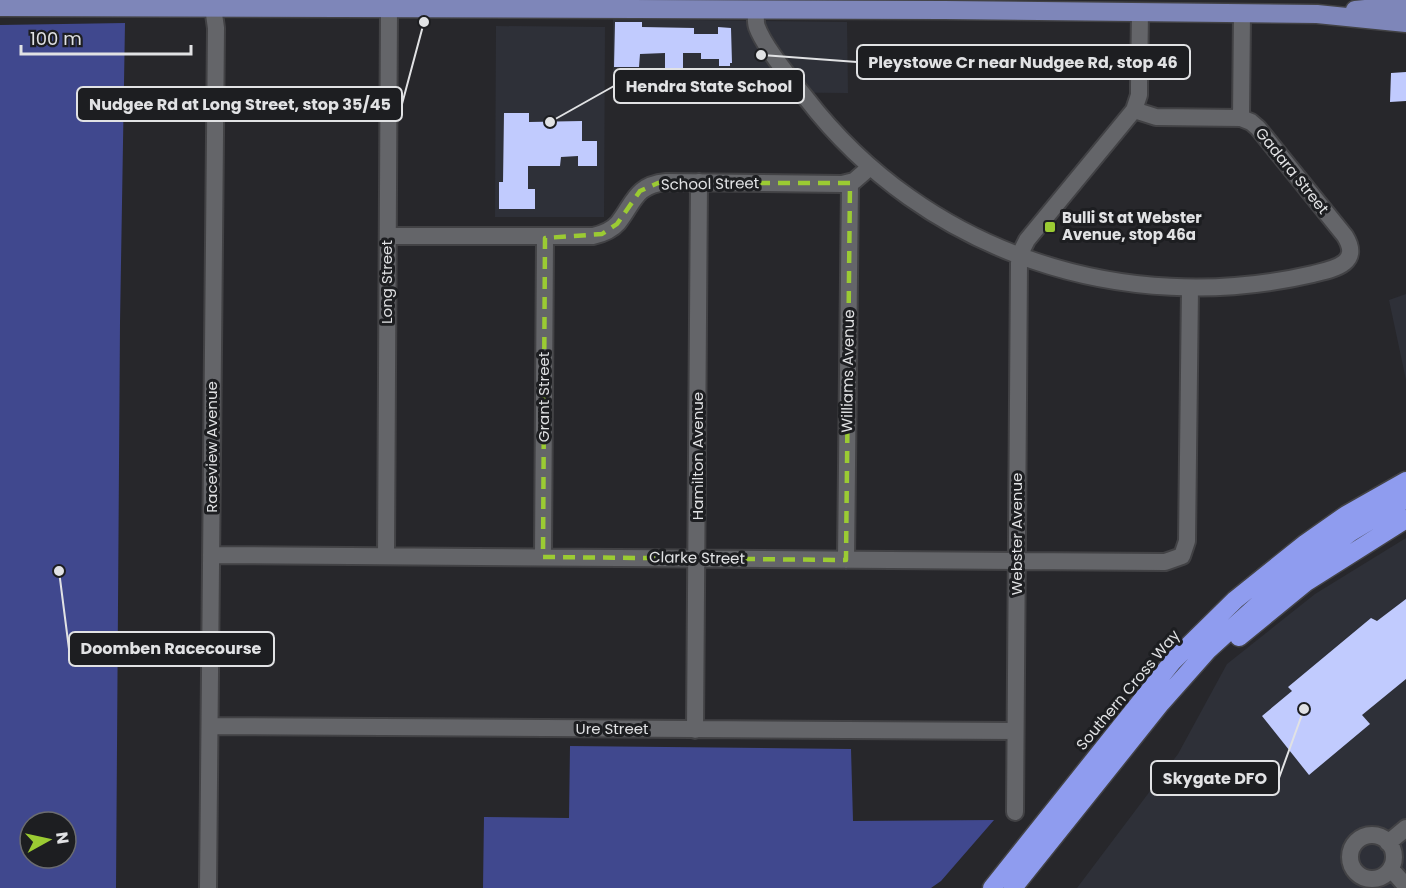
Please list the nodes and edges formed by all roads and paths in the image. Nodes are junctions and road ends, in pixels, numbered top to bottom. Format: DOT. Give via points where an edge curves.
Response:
graph roads {
  1 [pos="212,3"];
  2 [pos="58,4"];
  3 [pos="572,4"];
  4 [pos="969,5"];
  5 [pos="999,5"];
  6 [pos="767,6"];
  7 [pos="1101,6"];
  8 [pos="0,7"];
  9 [pos="389,8"];
  10 [pos="1406,9"];
  11 [pos="1140,12"];
  12 [pos="1242,13"];
  13 [pos="1317,14"];
  14 [pos="1406,22"];
  15 [pos="1134,110"];
  16 [pos="1241,118"];
  17 [pos="869,168"];
  18 [pos="699,182"];
  19 [pos="850,183"];
  20 [pos="388,236"];
  21 [pos="545,238"];
  22 [pos="1020,256"];
  23 [pos="1190,288"];
  24 [pos="1406,481"];
  25 [pos="1406,499"];
  26 [pos="1406,519"];
  27 [pos="211,555"];
  28 [pos="386,556"];
  29 [pos="543,557"];
  30 [pos="697,558"];
  31 [pos="846,560"];
  32 [pos="1017,561"];
  33 [pos="1161,703"];
  34 [pos="210,726"];
  35 [pos="695,730"];
  36 [pos="1015,731"];
  37 [pos="1015,812"];
  38 [pos="1406,828"];
  39 [pos="1388,843"];
  40 [pos="1386,878"];
  41 [pos="1406,886"];
  42 [pos="208,888"];
  43 [pos="992,888"];
  44 [pos="1013,888"];
  1 -- 2 [label="main road"];
  1 -- 9 [label="main road"];
  1 -- 27 [label="street, Raceview Avenue" via="216,27"];
  2 -- 8 [label="main road"];
  3 -- 6 [label="main road"];
  3 -- 9 [label="main road"];
  4 -- 5 [label="main road"];
  4 -- 6 [label="main road"];
  5 -- 7 [label="main road"];
  6 -- 17 [label="street" via="757,27 784,70"];
  7 -- 11 [label="main road"];
  9 -- 20 [label="street, Long Street"];
  10 -- 13 [label="main road"];
  11 -- 12 [label="main road"];
  11 -- 15 [label="street" via="1139,84"];
  12 -- 13 [label="main road"];
  12 -- 16 [label="street, Gadara Street"];
  13 -- 14 [label="main road"];
  15 -- 16 [label="street" via="1156,117"];
  15 -- 22 [label="street" via="1027,240"];
  16 -- 23 [label="street, Gadara Street" via="1258,128 1345,236 1349,256 1336,268 1282,281"];
  17 -- 19 [label="street"];
  17 -- 22 [label="street" via="934,214"];
  18 -- 19 [label="street, School Street"];
  18 -- 21 [label="street, School Street" via="658,183 645,188 617,224 602,234"];
  18 -- 30 [label="street, Hamilton Avenue"];
  19 -- 31 [label="street, Williams Avenue"];
  20 -- 21 [label="street, School Street"];
  20 -- 28 [label="street, Long Street"];
  21 -- 29 [label="street, Grant Street"];
  22 -- 23 [label="street" via="1100,280"];
  22 -- 32 [label="street, Webster Avenue"];
  23 -- 32 [label="street, Clarke Street" via="1187,541 1182,556 1165,562"];
  24 -- 43 [label="highway, Southern Cross Way" via="1330,526 1234,600 1173,661"];
  25 -- 33 [label="highway" via="1283,582 1208,650"];
  26 -- 33 [label="highway" via="1305,583 1244,633 1183,692"];
  27 -- 28 [label="street, Clarke Street"];
  27 -- 34 [label="street, Raceview Avenue"];
  28 -- 29 [label="street, Clarke Street"];
  29 -- 30 [label="street, Clarke Street"];
  30 -- 31 [label="street, Clarke Street"];
  30 -- 35 [label="street, Hamilton Avenue"];
  31 -- 32 [label="street, Clarke Street"];
  32 -- 36 [label="street, Webster Avenue"];
  33 -- 44 [label="highway"];
  34 -- 35 [label="street, Ure Street"];
  34 -- 42 [label="street, Raceview Avenue"];
  35 -- 36 [label="street, Ure Street"];
  36 -- 37 [label="street, Webster Avenue"];
  38 -- 39 [label="street"];
  39 -- 40 [label="street" via="1394,855"];
  39 -- 40 [label="street" via="1377,836 1364,837 1350,852 1355,872 1366,879"];
  40 -- 41 [label="street"];
}
